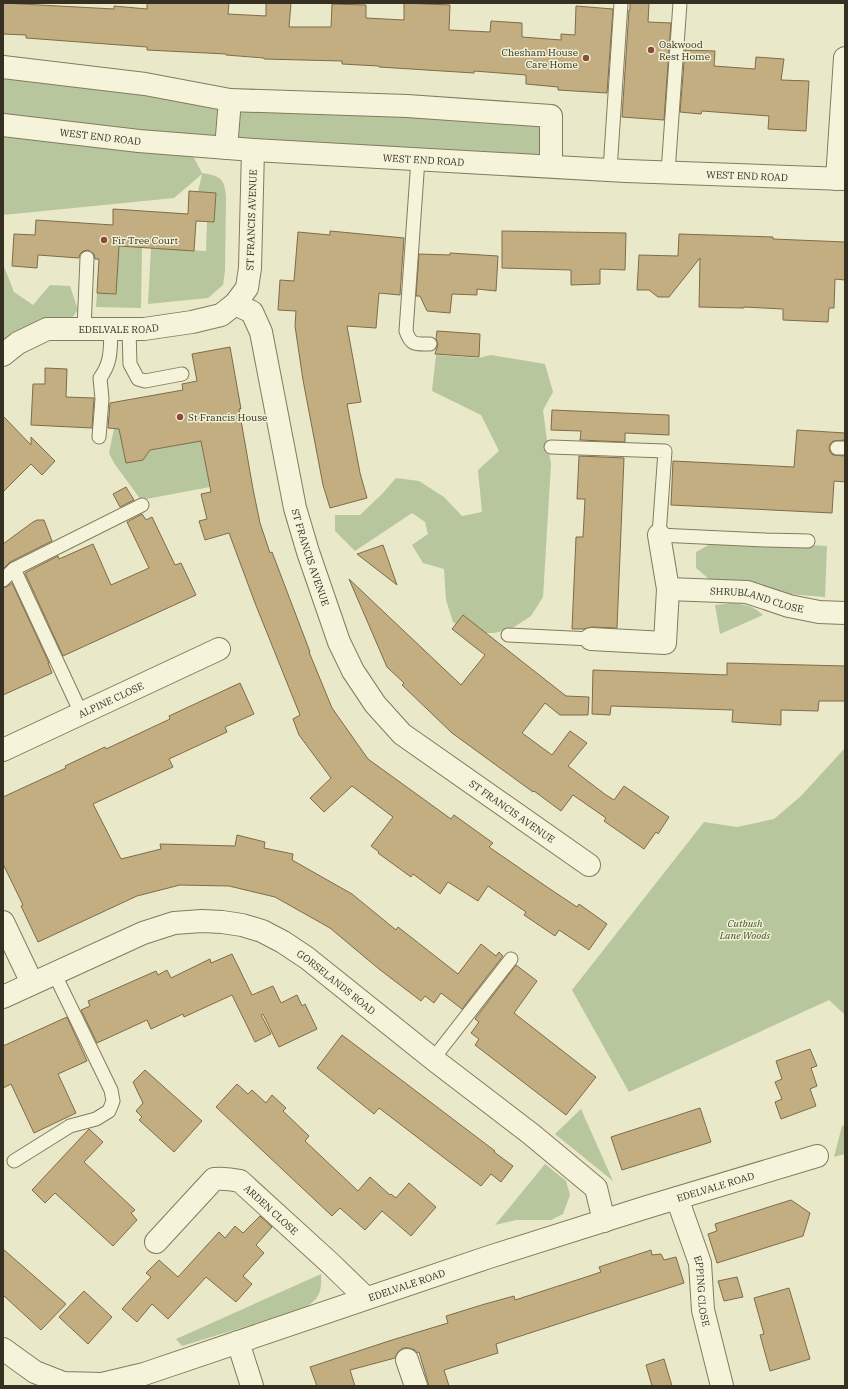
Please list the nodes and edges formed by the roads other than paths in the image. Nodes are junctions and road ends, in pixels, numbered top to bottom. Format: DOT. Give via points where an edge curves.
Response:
graph roads {
  1 [pos="621,3"];
  2 [pos="680,3"];
  3 [pos="845,58"];
  4 [pos="3,67"];
  5 [pos="230,100"];
  6 [pos="3,125"];
  7 [pos="226,148"];
  8 [pos="253,150"];
  9 [pos="418,159"];
  10 [pos="551,166"];
  11 [pos="610,170"];
  12 [pos="668,172"];
  13 [pos="841,179"];
  14 [pos="87,258"];
  15 [pos="235,304"];
  16 [pos="84,329"];
  17 [pos="120,330"];
  18 [pos="430,344"];
  19 [pos="3,355"];
  20 [pos="182,374"];
  21 [pos="99,437"];
  22 [pos="551,447"];
  23 [pos="142,506"];
  24 [pos="660,535"];
  25 [pos="808,541"];
  26 [pos="14,569"];
  27 [pos="3,580"];
  28 [pos="668,589"];
  29 [pos="845,613"];
  30 [pos="508,635"];
  31 [pos="591,639"];
  32 [pos="219,648"];
  33 [pos="81,713"];
  34 [pos="3,750"];
  35 [pos="589,865"];
  36 [pos="3,922"];
  37 [pos="511,959"];
  38 [pos="54,973"];
  39 [pos="32,983"];
  40 [pos="3,997"];
  41 [pos="433,1059"];
  42 [pos="817,1156"];
  43 [pos="14,1161"];
  44 [pos="677,1198"];
  45 [pos="604,1221"];
  46 [pos="156,1242"];
  47 [pos="366,1298"];
  48 [pos="238,1342"];
  49 [pos="3,1348"];
  50 [pos="407,1360"];
  51 [pos="62,1384"];
  52 [pos="252,1386"];
  53 [pos="416,1386"];
  54 [pos="722,1386"];
  1 -- 11 [label="lane"];
  2 -- 12 [label="lane"];
  3 -- 13 [label="street"];
  4 -- 5 [label="street" via="145,84"];
  5 -- 7 [label="street"];
  5 -- 10 [label="street" via="406,106 551,116"];
  6 -- 7 [label="street, WEST END ROAD"];
  7 -- 8 [label="street, WEST END ROAD"];
  8 -- 9 [label="street, WEST END ROAD"];
  8 -- 15 [label="street, ST FRANCIS AVENUE" via="250,268 247,288"];
  9 -- 10 [label="street, WEST END ROAD"];
  9 -- 18 [label="lane" via="406,331 414,343"];
  10 -- 11 [label="street, WEST END ROAD"];
  11 -- 12 [label="street, WEST END ROAD"];
  12 -- 13 [label="street, WEST END ROAD"];
  14 -- 16 [label="lane"];
  15 -- 17 [label="street, EDELVALE ROAD" via="221,315 192,322"];
  15 -- 35 [label="street, ST FRANCIS AVENUE" via="252,312 261,332 295,508 338,642 353,671 375,704 402,734"];
  16 -- 17 [label="street, EDELVALE ROAD"];
  16 -- 19 [label="street, EDELVALE ROAD" via="48,329 18,343"];
  17 -- 20 [label="lane" via="130,364 138,379 145,381"];
  17 -- 21 [label="lane" via="107,368 100,378 102,399"];
  22 -- 24 [label="lane" via="665,451"];
  23 -- 26 [label="lane"];
  24 -- 25 [label="lane"];
  24 -- 28 [label="street"];
  26 -- 27 [label="lane"];
  26 -- 33 [label="lane"];
  28 -- 29 [label="street, SHRUBLAND CLOSE" via="747,592 790,606 819,612"];
  28 -- 31 [label="street" via="665,643"];
  30 -- 31 [label="lane"];
  32 -- 33 [label="street, ALPINE CLOSE"];
  33 -- 34 [label="street, ALPINE CLOSE"];
  36 -- 39 [label="street"];
  37 -- 41 [label="lane"];
  38 -- 39 [label="street, GORSELANDS ROAD"];
  38 -- 41 [label="street, GORSELANDS ROAD" via="143,933 174,923 202,921 242,926 262,931 303,955"];
  38 -- 43 [label="lane" via="111,1090 113,1101 109,1111 103,1115 70,1126"];
  39 -- 40 [label="street, GORSELANDS ROAD"];
  41 -- 45 [label="street, GORSELANDS ROAD" via="531,1134 596,1188"];
  42 -- 44 [label="street, EDELVALE ROAD"];
  44 -- 45 [label="street, EDELVALE ROAD"];
  44 -- 54 [label="street, EPPING CLOSE" via="700,1263 703,1310"];
  45 -- 47 [label="street, EDELVALE ROAD"];
  46 -- 47 [label="street, ARDEN CLOSE" via="214,1179 240,1181"];
  47 -- 48 [label="street, EDELVALE ROAD"];
  48 -- 51 [label="street, EDELVALE ROAD" via="144,1374 102,1384"];
  48 -- 52 [label="street"];
  49 -- 51 [label="street, EDELVALE ROAD" via="35,1372"];
  50 -- 53 [label="street"];
}
